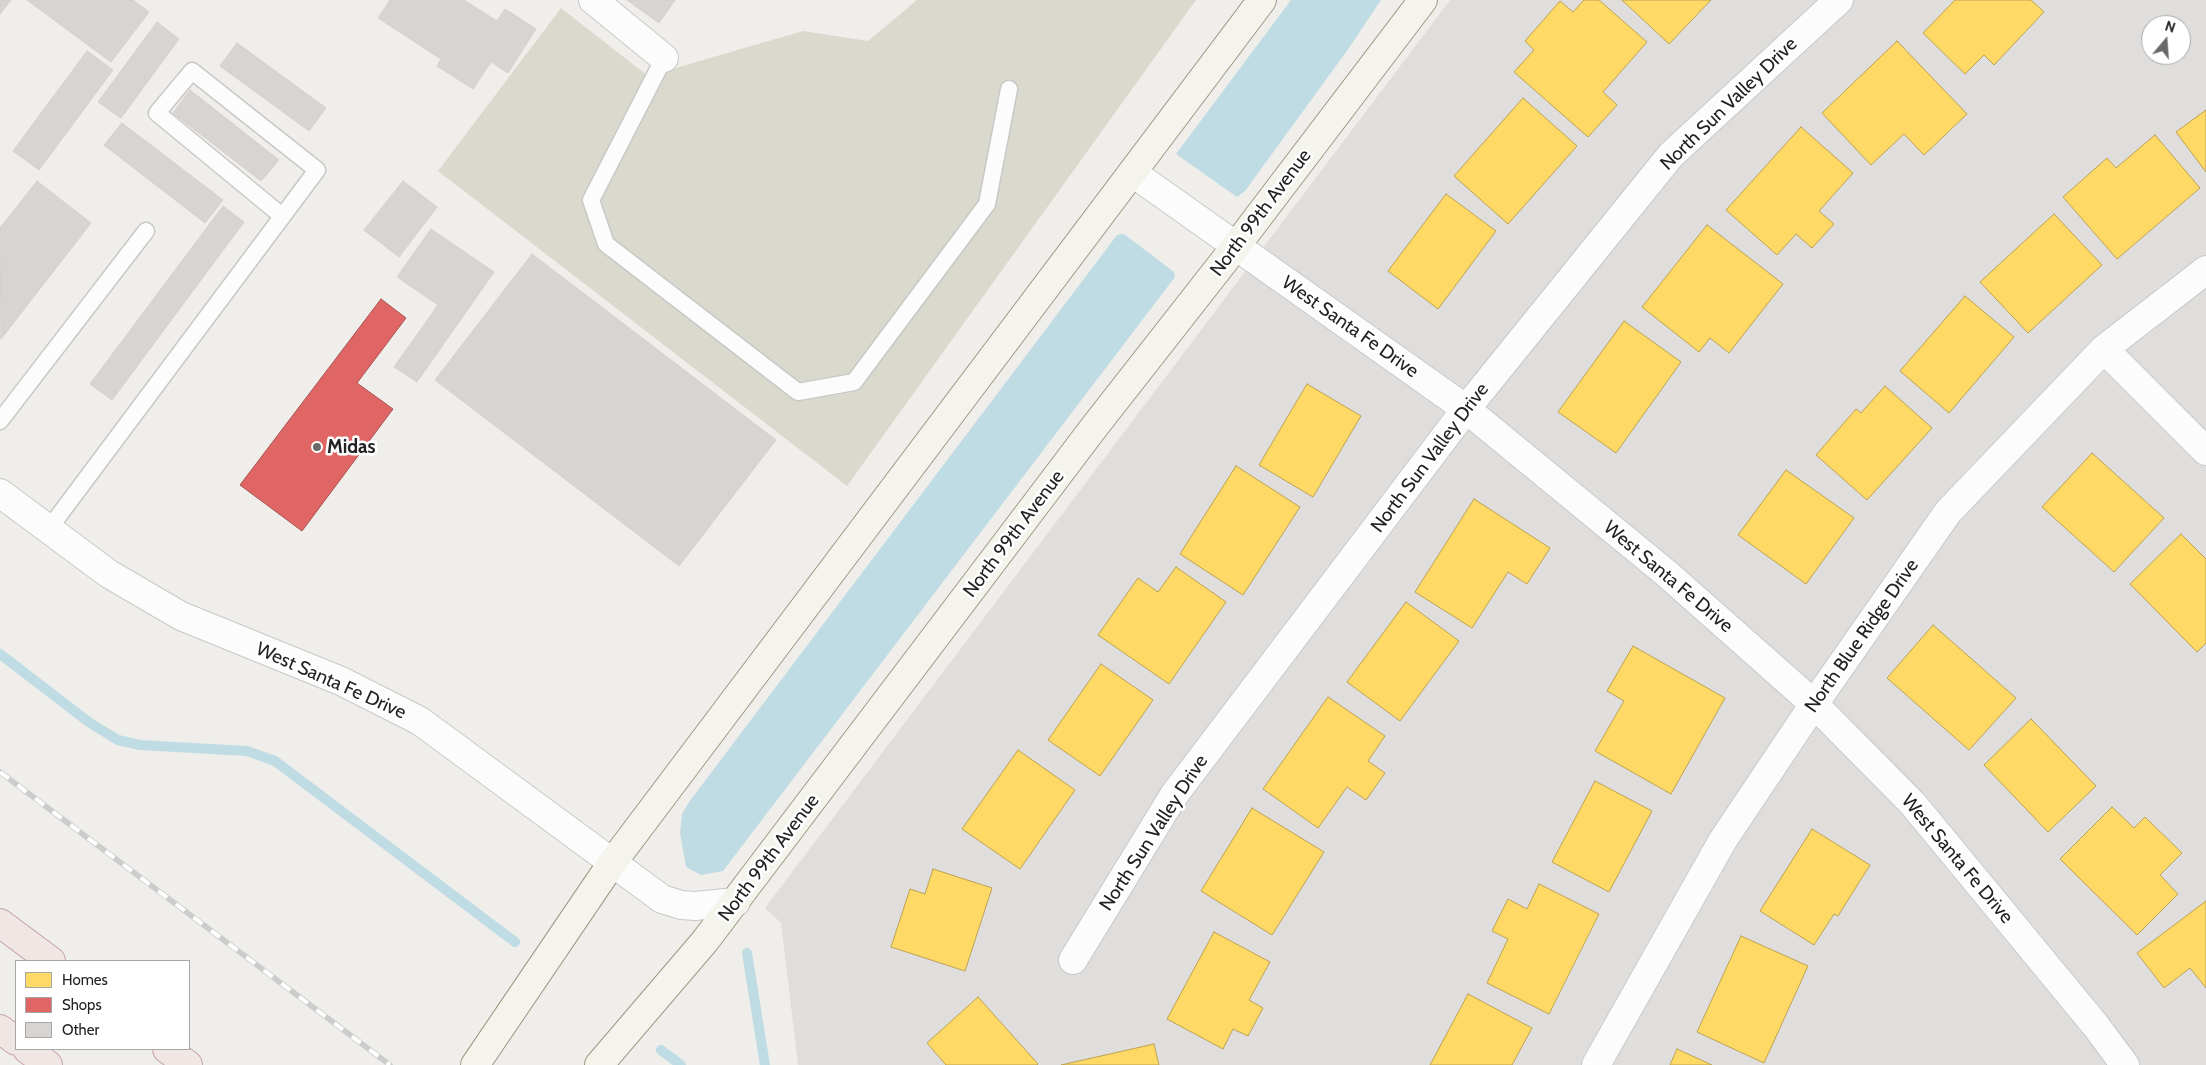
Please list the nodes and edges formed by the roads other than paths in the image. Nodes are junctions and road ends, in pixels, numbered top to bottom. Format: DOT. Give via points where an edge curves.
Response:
graph roads {
  1 [pos="593,0"];
  2 [pos="1262,0"];
  3 [pos="1423,0"];
  4 [pos="1839,0"];
  5 [pos="664,58"];
  6 [pos="1009,89"];
  7 [pos="1133,173"];
  8 [pos="282,216"];
  9 [pos="146,231"];
  10 [pos="1236,246"];
  11 [pos="2206,270"];
  12 [pos="2104,349"];
  13 [pos="1466,409"];
  14 [pos="0,421"];
  15 [pos="2206,451"];
  16 [pos="0,493"];
  17 [pos="48,530"];
  18 [pos="1814,704"];
  19 [pos="612,863"];
  20 [pos="736,902"];
  21 [pos="0,923"];
  22 [pos="50,960"];
  23 [pos="1073,960"];
  24 [pos="0,1029"];
  25 [pos="15,1040"];
  26 [pos="27,1050"];
  27 [pos="168,1050"];
  28 [pos="48,1065"];
  29 [pos="188,1065"];
  30 [pos="475,1065"];
  31 [pos="599,1065"];
  32 [pos="1596,1065"];
  33 [pos="2125,1065"];
  1 -- 5 [label="street"];
  2 -- 7 [label="main road"];
  3 -- 10 [label="main road, North 99th Avenue"];
  4 -- 13 [label="street, North Sun Valley Drive" via="1672,155"];
  5 -- 6 [label="lane" via="591,200 606,244 798,392 854,382 987,204"];
  7 -- 10 [label="street, West Santa Fe Drive"];
  7 -- 19 [label="main road"];
  8 -- 8 [label="lane" via="317,170 192,71 157,113"];
  8 -- 17 [label="lane"];
  9 -- 14 [label="lane"];
  10 -- 13 [label="street, West Santa Fe Drive"];
  10 -- 20 [label="main road, North 99th Avenue" via="1095,426"];
  11 -- 12 [label="street, North Blue Ridge Drive"];
  12 -- 15 [label="street"];
  12 -- 18 [label="street, North Blue Ridge Drive" via="1948,512"];
  13 -- 18 [label="street, West Santa Fe Drive" via="1666,573"];
  13 -- 23 [label="street, North Sun Valley Drive" via="1174,795"];
  16 -- 17 [label="street, West Santa Fe Drive"];
  17 -- 19 [label="street, West Santa Fe Drive" via="109,574 181,616 341,681 420,721"];
  18 -- 32 [label="street, North Blue Ridge Drive" via="1723,840"];
  18 -- 33 [label="street, West Santa Fe Drive" via="1913,804"];
  19 -- 20 [label="street, West Santa Fe Drive" via="662,899 680,905"];
  19 -- 30 [label="main road"];
  20 -- 31 [label="main road, North 99th Avenue"];
  21 -- 22 [label="highway"];
  24 -- 25 [label="highway"];
  26 -- 28 [label="highway"];
  27 -- 29 [label="highway"];
}
